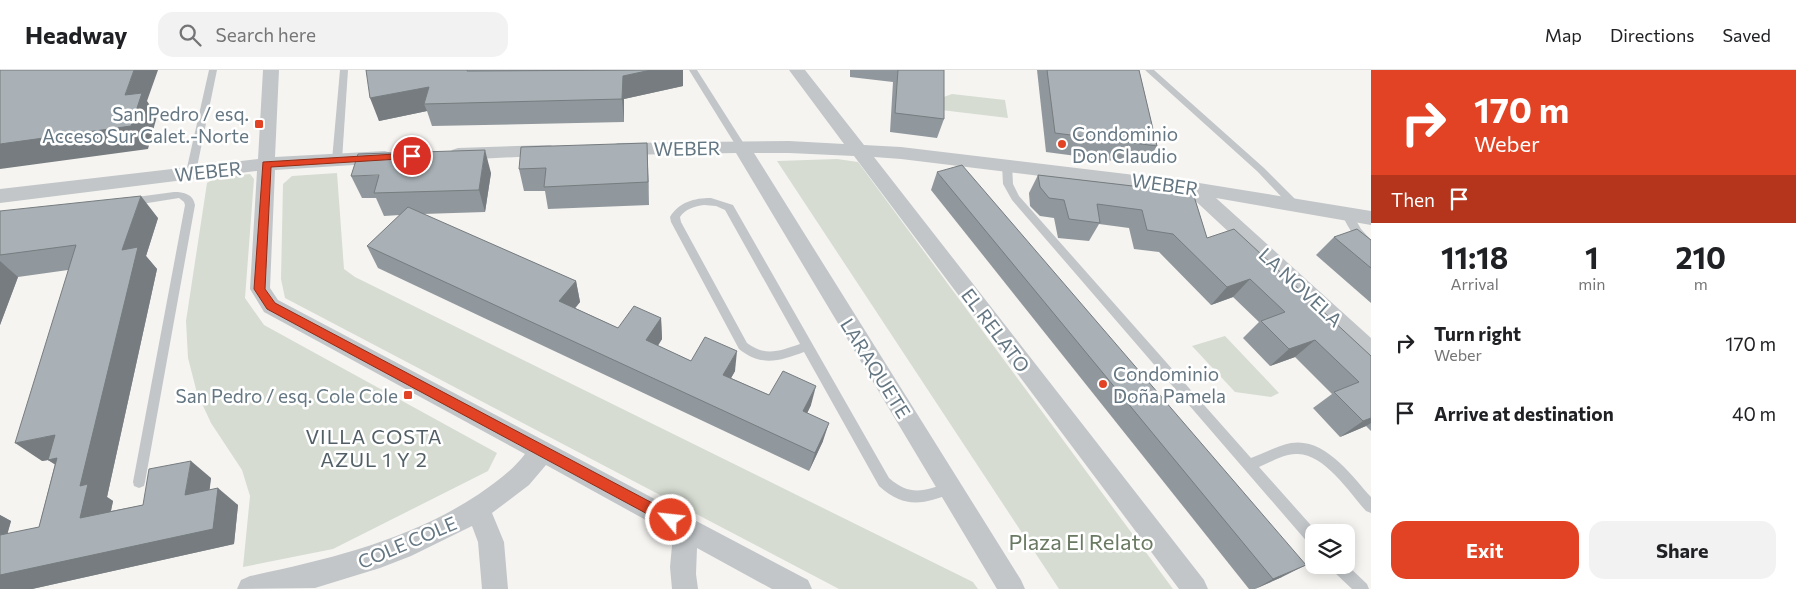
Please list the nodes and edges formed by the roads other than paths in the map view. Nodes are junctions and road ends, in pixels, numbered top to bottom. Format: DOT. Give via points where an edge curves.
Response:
graph roads {
  1 [pos="213,70"];
  2 [pos="271,70"];
  3 [pos="344,70"];
  4 [pos="693,70"];
  5 [pos="797,70"];
  6 [pos="1149,70"];
  7 [pos="741,147"];
  8 [pos="858,149"];
  9 [pos="604,150"];
  10 [pos="566,151"];
  11 [pos="440,154"];
  12 [pos="403,156"];
  13 [pos="337,160"];
  14 [pos="266,164"];
  15 [pos="1007,165"];
  16 [pos="190,172"];
  17 [pos="1193,188"];
  18 [pos="0,196"];
  19 [pos="1255,198"];
  20 [pos="116,203"];
  21 [pos="1294,204"];
  22 [pos="1346,213"];
  23 [pos="1371,218"];
  24 [pos="1232,224"];
  25 [pos="1371,246"];
  26 [pos="807,346"];
  27 [pos="1371,351"];
  28 [pos="542,452"];
  29 [pos="1249,465"];
  30 [pos="139,482"];
  31 [pos="950,488"];
  32 [pos="1371,507"];
  33 [pos="478,510"];
  34 [pos="687,528"];
  35 [pos="1305,529"];
  36 [pos="1346,574"];
  37 [pos="312,582"];
  38 [pos="250,589"];
  39 [pos="495,589"];
  40 [pos="685,589"];
  41 [pos="799,589"];
  42 [pos="1012,589"];
  43 [pos="1195,589"];
  44 [pos="1362,589"];
  1 -- 16 [label="lane"];
  2 -- 14 [label="street"];
  3 -- 13 [label="lane"];
  4 -- 7 [label="lane"];
  5 -- 8 [label="street, EL RELATO"];
  6 -- 21 [label="lane" via="1261,170"];
  7 -- 8 [label="street, WEBER"];
  7 -- 9 [label="street, WEBER"];
  7 -- 31 [label="street, LARAQUETE"];
  8 -- 15 [label="street, WEBER"];
  8 -- 43 [label="street, EL RELATO"];
  10 -- 11 [label="street"];
  12 -- 13 [label="street, WEBER"];
  13 -- 14 [label="street, WEBER"];
  14 -- 16 [label="street, WEBER"];
  14 -- 28 [label="street" via="260,289 271,306"];
  15 -- 17 [label="street, WEBER"];
  15 -- 29 [label="lane" via="1008,184 1015,198"];
  16 -- 18 [label="street, WEBER"];
  17 -- 19 [label="street, WEBER"];
  17 -- 24 [label="street, LA NOVELA"];
  19 -- 21 [label="street, WEBER"];
  19 -- 24 [label="street" via="1236,210"];
  20 -- 30 [label="lane" via="181,195 189,200 190,205"];
  21 -- 22 [label="street, WEBER"];
  22 -- 23 [label="street, WEBER"];
  22 -- 25 [label="lane"];
  24 -- 27 [label="street, LA NOVELA"];
  26 -- 26 [label="lane" via="729,208 712,201 679,210 676,222 743,346 757,356 769,358"];
  26 -- 31 [label="lane" via="884,482 893,491 905,497 918,498"];
  28 -- 33 [label="street, COLE COLE" via="523,475"];
  28 -- 34 [label="street"];
  29 -- 32 [label="lane" via="1291,449 1314,451 1328,461"];
  29 -- 35 [label="lane"];
  31 -- 42 [label="street, LARAQUETE"];
  33 -- 37 [label="street, COLE COLE" via="376,558"];
  33 -- 39 [label="street" via="490,542"];
  34 -- 40 [label="street"];
  34 -- 41 [label="street"];
  36 -- 44 [label="lane"];
  37 -- 38 [label="street, COLE COLE"];
}
